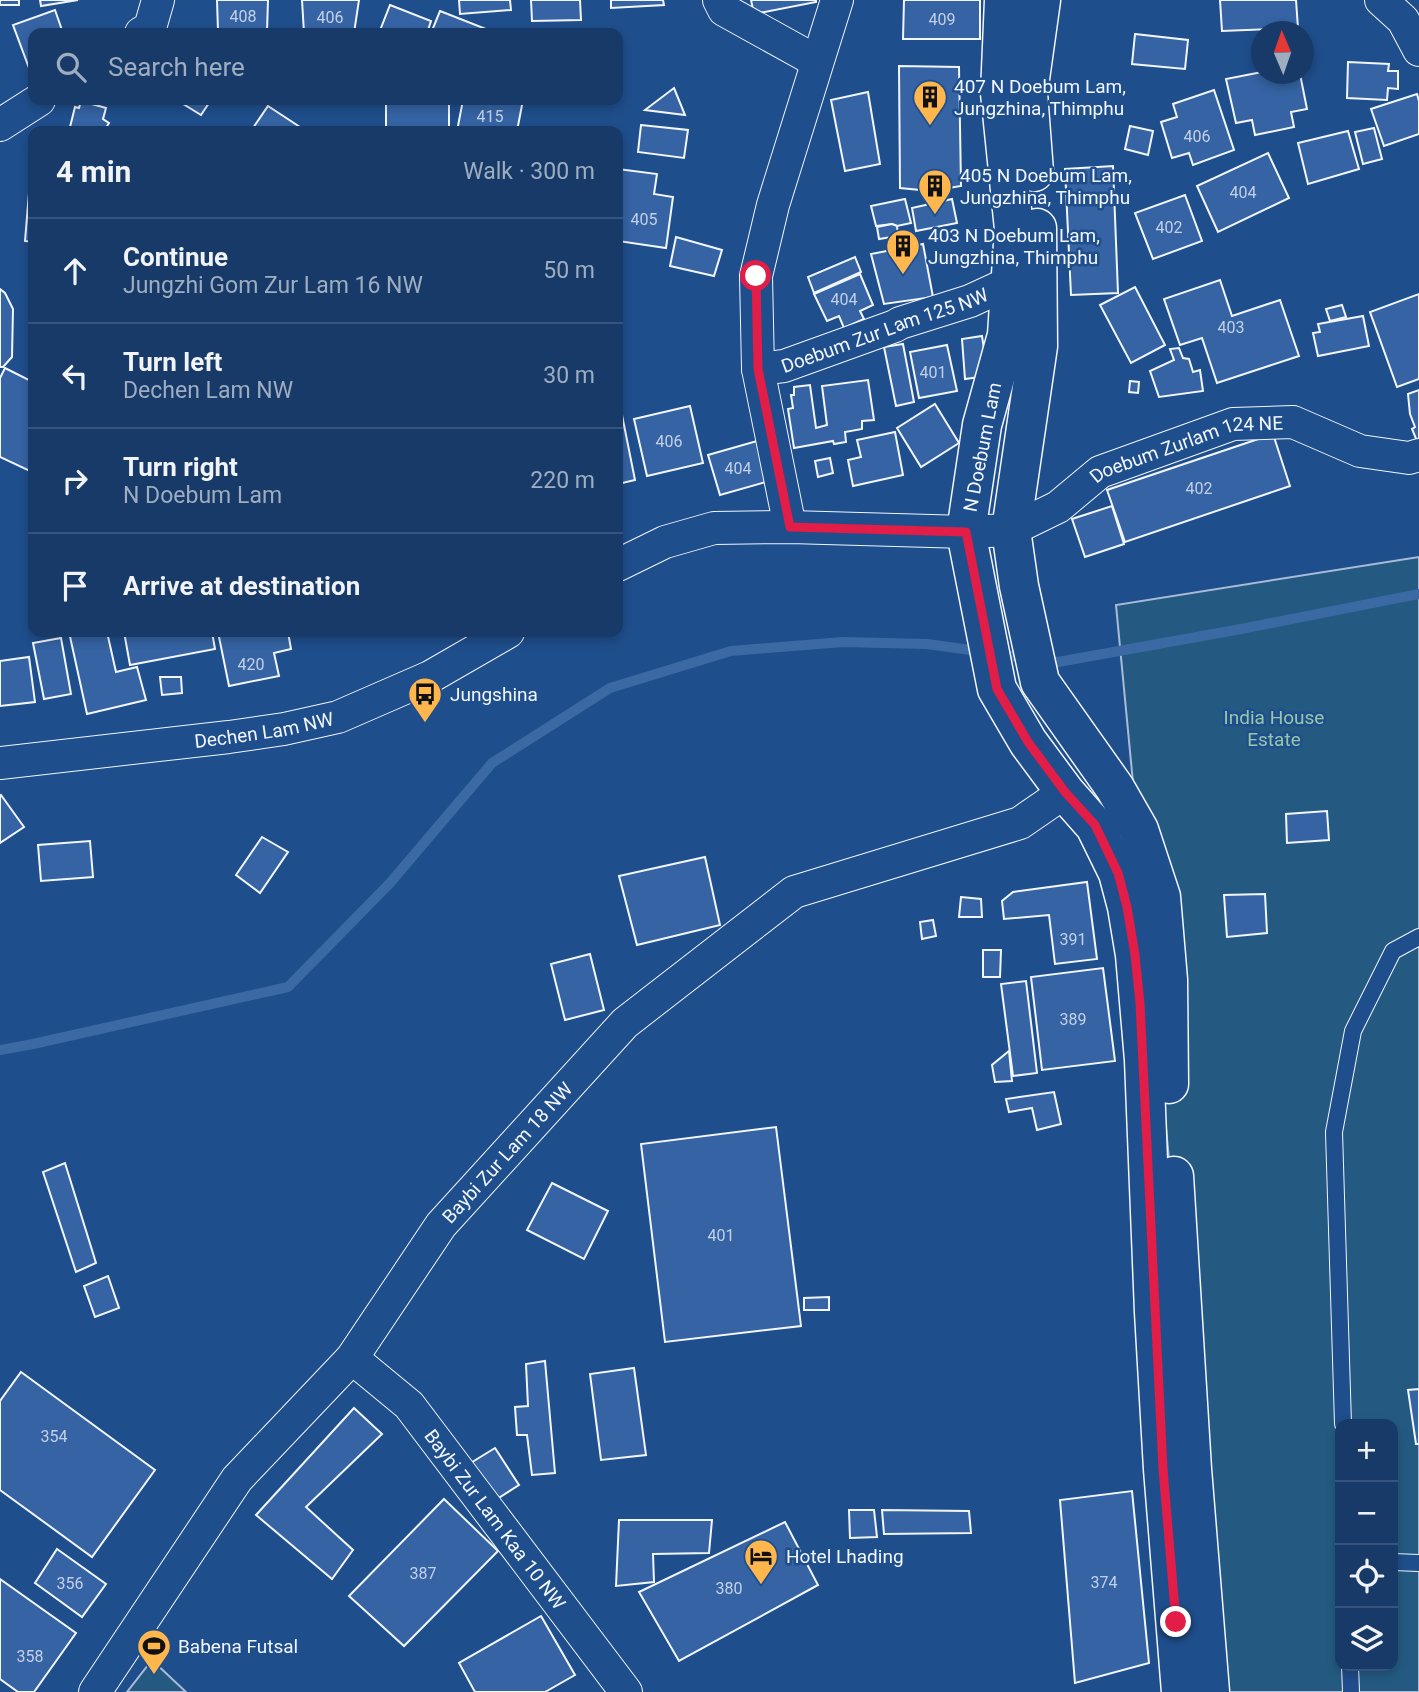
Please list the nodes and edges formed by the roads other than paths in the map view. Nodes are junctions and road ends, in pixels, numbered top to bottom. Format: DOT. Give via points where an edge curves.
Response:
graph roads {
  1 [pos="158,0"];
  2 [pos="719,0"];
  3 [pos="837,0"];
  4 [pos="1004,0"];
  5 [pos="1041,0"];
  6 [pos="1381,0"];
  7 [pos="150,28"];
  8 [pos="1419,50"];
  9 [pos="817,61"];
  10 [pos="31,105"];
  11 [pos="0,125"];
  12 [pos="1009,283"];
  13 [pos="758,369"];
  14 [pos="1419,455"];
  15 [pos="790,527"];
  16 [pos="1011,530"];
  17 [pos="966,532"];
  18 [pos="623,563"];
  19 [pos="499,637"];
  20 [pos="0,764"];
  21 [pos="1065,792"];
  22 [pos="1419,937"];
  23 [pos="352,1358"];
  24 [pos="1343,1419"];
  25 [pos="1398,1562"];
  26 [pos="1419,1563"];
  27 [pos="1350,1671"];
  28 [pos="95,1692"];
  29 [pos="626,1692"];
  30 [pos="1181,1692"];
  31 [pos="1210,1692"];
  32 [pos="1351,1692"];
  1 -- 7 [label="street"];
  2 -- 9 [label="street" via="724,10"];
  3 -- 9 [label="street"];
  4 -- 12 [label="main road, N Doebum Lam" via="1000,93 1014,229"];
  5 -- 16 [label="main road, N Doebum Lam" via="1028,93 1037,218 1038,346"];
  6 -- 8 [label="street" via="1403,20"];
  9 -- 13 [label="street" via="756,276"];
  10 -- 11 [label="street"];
  12 -- 13 [label="street, Doebum Zur Lam 125 NW" via="784,366"];
  12 -- 17 [label="main road, N Doebum Lam" via="1007,335 982,425"];
  13 -- 15 [label="street"];
  14 -- 16 [label="street, Doebum Zurlam 124 NE" via="1409,458 1360,451 1293,422 1233,424 1100,472 1058,507"];
  15 -- 17 [label="street"];
  15 -- 18 [label="street" via="714,528 665,542"];
  16 -- 17 [label="street, Doebum Zurlam 124 NE"];
  16 -- 31 [label="main road, N Doebum Lam" via="1040,682 1139,830 1161,897 1191,1455"];
  17 -- 21 [label="main road, N Doebum Lam" via="997,689"];
  19 -- 20 [label="street, Dechen Lam NW" via="430,677 338,717 229,737"];
  21 -- 23 [label="street, Baybi Zur Lam 18 NW" via="1020,823 794,892 625,1023 441,1225"];
  21 -- 30 [label="main road, N Doebum Lam" via="1095,825 1118,873 1135,955 1163,1469"];
  22 -- 24 [label="lane" via="1393,951 1353,1031 1334,1132"];
  23 -- 28 [label="street, Baybi Zur Lam 18 NW" via="237,1479"];
  23 -- 29 [label="street, Baybi Zur Lam Kaa 10 NW" via="409,1405"];
  25 -- 26 [label="lane"];
  27 -- 32 [label="lane"];
}
